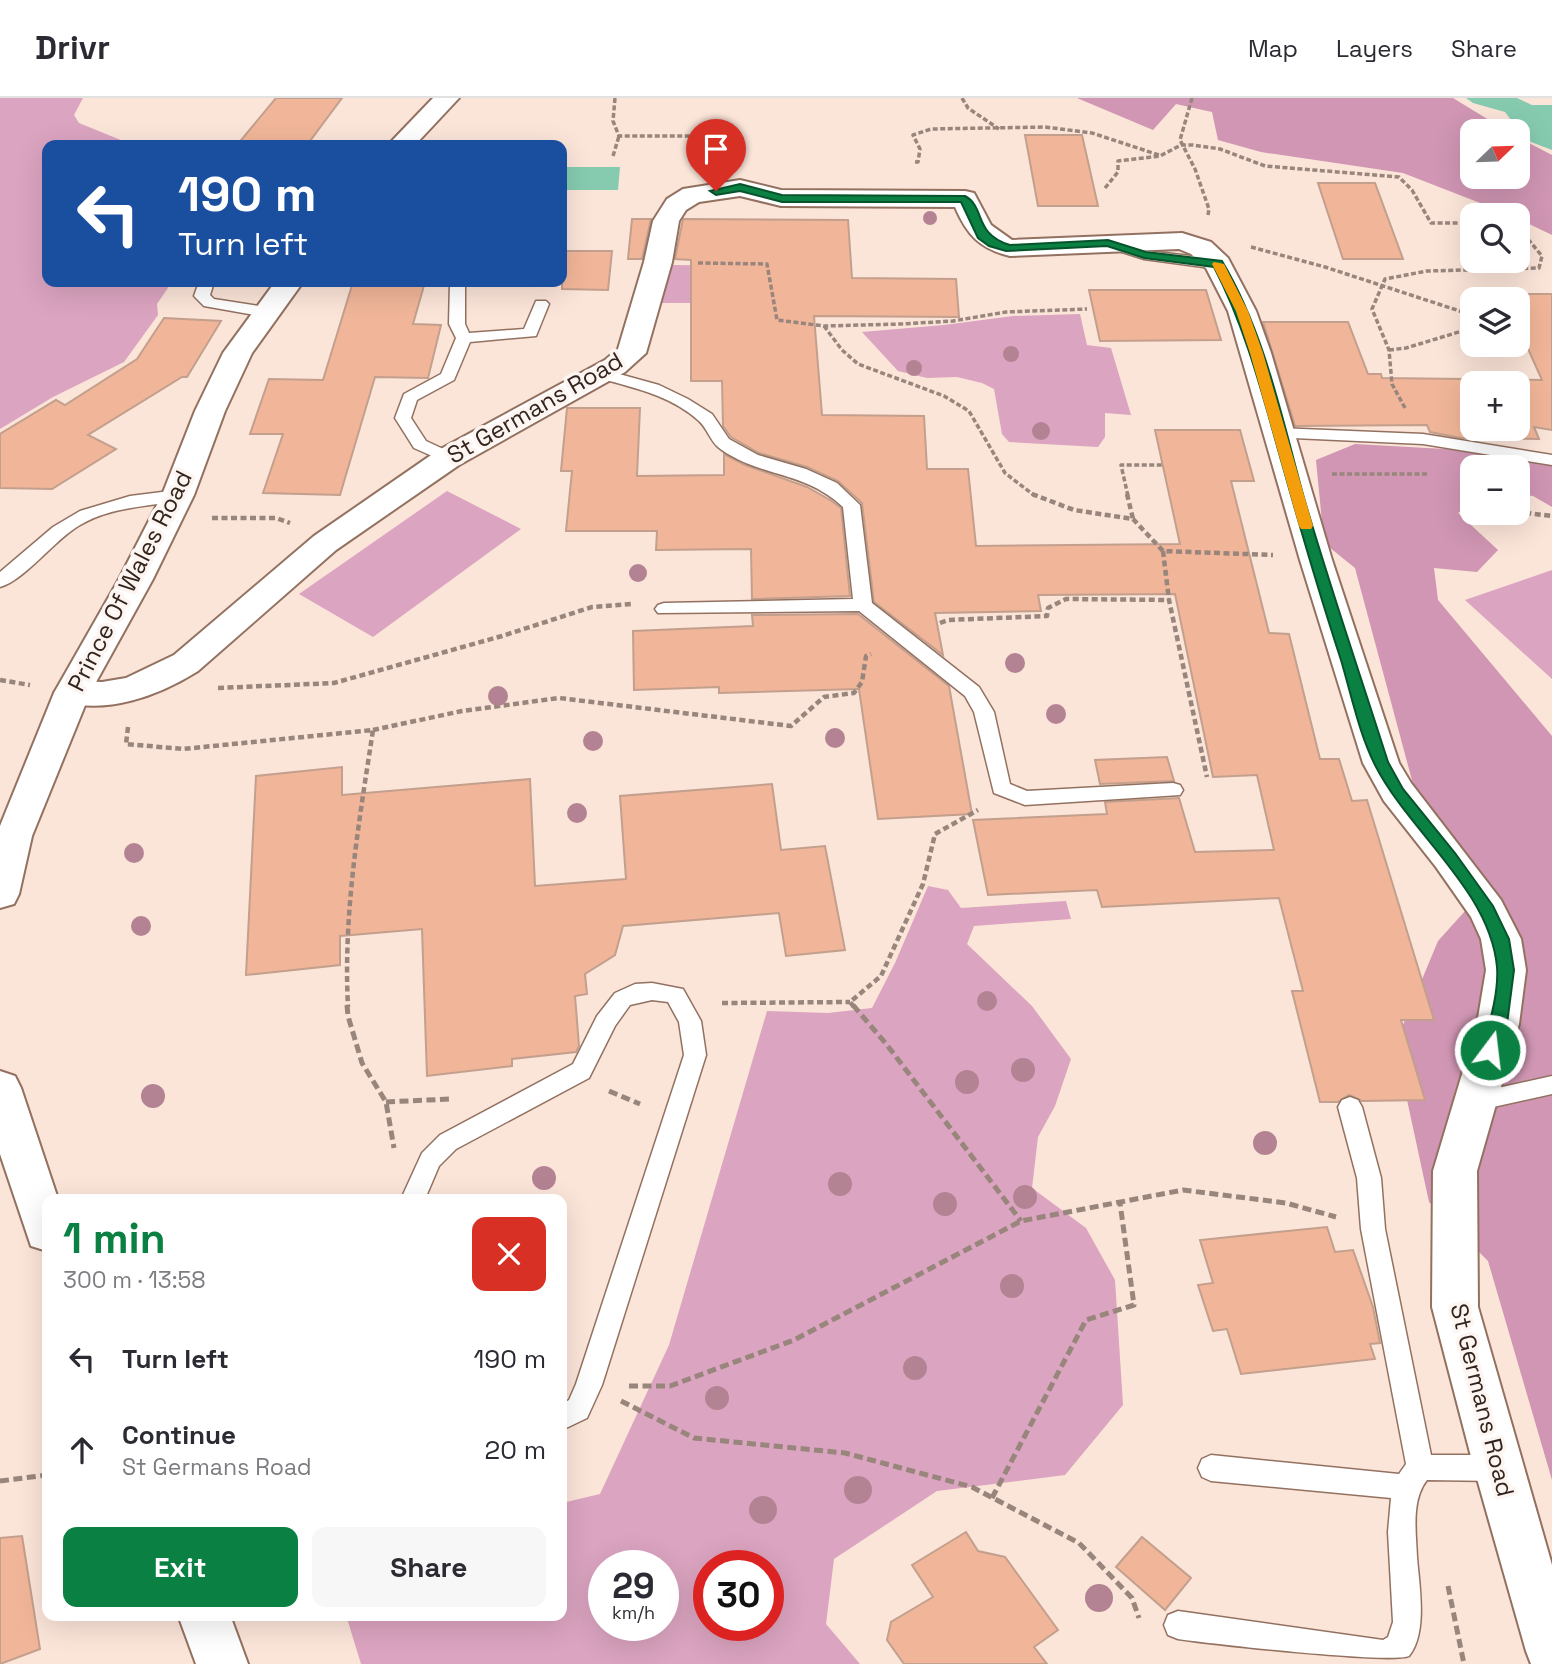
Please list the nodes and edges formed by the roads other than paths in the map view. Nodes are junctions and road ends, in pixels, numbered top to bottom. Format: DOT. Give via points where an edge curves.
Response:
graph roads {
  1 [pos="447,98"];
  2 [pos="406,140"];
  3 [pos="205,287"];
  4 [pos="285,287"];
  5 [pos="457,287"];
  6 [pos="541,304"];
  7 [pos="267,312"];
  8 [pos="464,338"];
  9 [pos="601,374"];
  10 [pos="1279,433"];
  11 [pos="449,458"];
  12 [pos="1552,460"];
  13 [pos="178,495"];
  14 [pos="0,581"];
  15 [pos="863,605"];
  16 [pos="664,609"];
  17 [pos="72,692"];
  18 [pos="1173,790"];
  19 [pos="6,839"];
  20 [pos="0,894"];
  21 [pos="1552,1085"];
  22 [pos="0,1088"];
  23 [pos="1475,1102"];
  24 [pos="1350,1107"];
  25 [pos="415,1194"];
  26 [pos="42,1216"];
  27 [pos="567,1415"];
  28 [pos="1211,1468"];
  29 [pos="1498,1468"];
  30 [pos="1413,1477"];
  31 [pos="206,1621"];
  32 [pos="1178,1625"];
  33 [pos="1552,1651"];
  34 [pos="222,1664"];
  1 -- 2 [label="street"];
  3 -- 7 [label="lane" via="202,296 209,303"];
  4 -- 7 [label="street, Prince Of Wales Road"];
  5 -- 8 [label="lane" via="457,324"];
  6 -- 8 [label="lane" via="530,332"];
  7 -- 13 [label="street, Prince Of Wales Road" via="232,364"];
  8 -- 11 [label="lane" via="448,377 410,397 403,418 412,438 425,451"];
  9 -- 10 [label="street, St Germans Road" via="631,353 666,221 676,205 692,195 740,188 782,198 965,199 982,235 1010,248 1108,243 1200,251 1242,311"];
  9 -- 11 [label="street, St Germans Road"];
  9 -- 15 [label="lane" via="672,397 706,418 723,443 752,459 831,487 851,505"];
  10 -- 12 [label="lane" via="1423,439"];
  10 -- 23 [label="street, St Germans Road" via="1381,762 1397,792 1487,910 1501,939 1506,970 1498,1024"];
  11 -- 17 [label="street, St Germans Road" via="326,543 166,677 94,696"];
  13 -- 14 [label="lane" via="130,499 91,511 60,530"];
  13 -- 17 [label="street, Prince Of Wales Road"];
  15 -- 16 [label="lane"];
  15 -- 18 [label="lane" via="972,692 984,712 1001,788 1026,798"];
  17 -- 19 [label="street, Prince Of Wales Road" via="20,824"];
  19 -- 20 [label="street, Prince Of Wales Road"];
  21 -- 23 [label="lane"];
  22 -- 26 [label="street"];
  23 -- 29 [label="street, St Germans Road" via="1455,1171 1455,1307"];
  24 -- 30 [label="lane" via="1369,1178"];
  25 -- 27 [label="lane" via="430,1160 448,1142 581,1071 610,1011 628,994 651,989 675,995 690,1021 695,1055 589,1385 578,1409"];
  28 -- 30 [label="lane"];
  29 -- 30 [label="lane"];
  29 -- 33 [label="street, St Germans Road"];
  30 -- 32 [label="lane" via="1402,1532 1407,1622 1399,1646 1386,1655"];
  31 -- 34 [label="street"];
}
